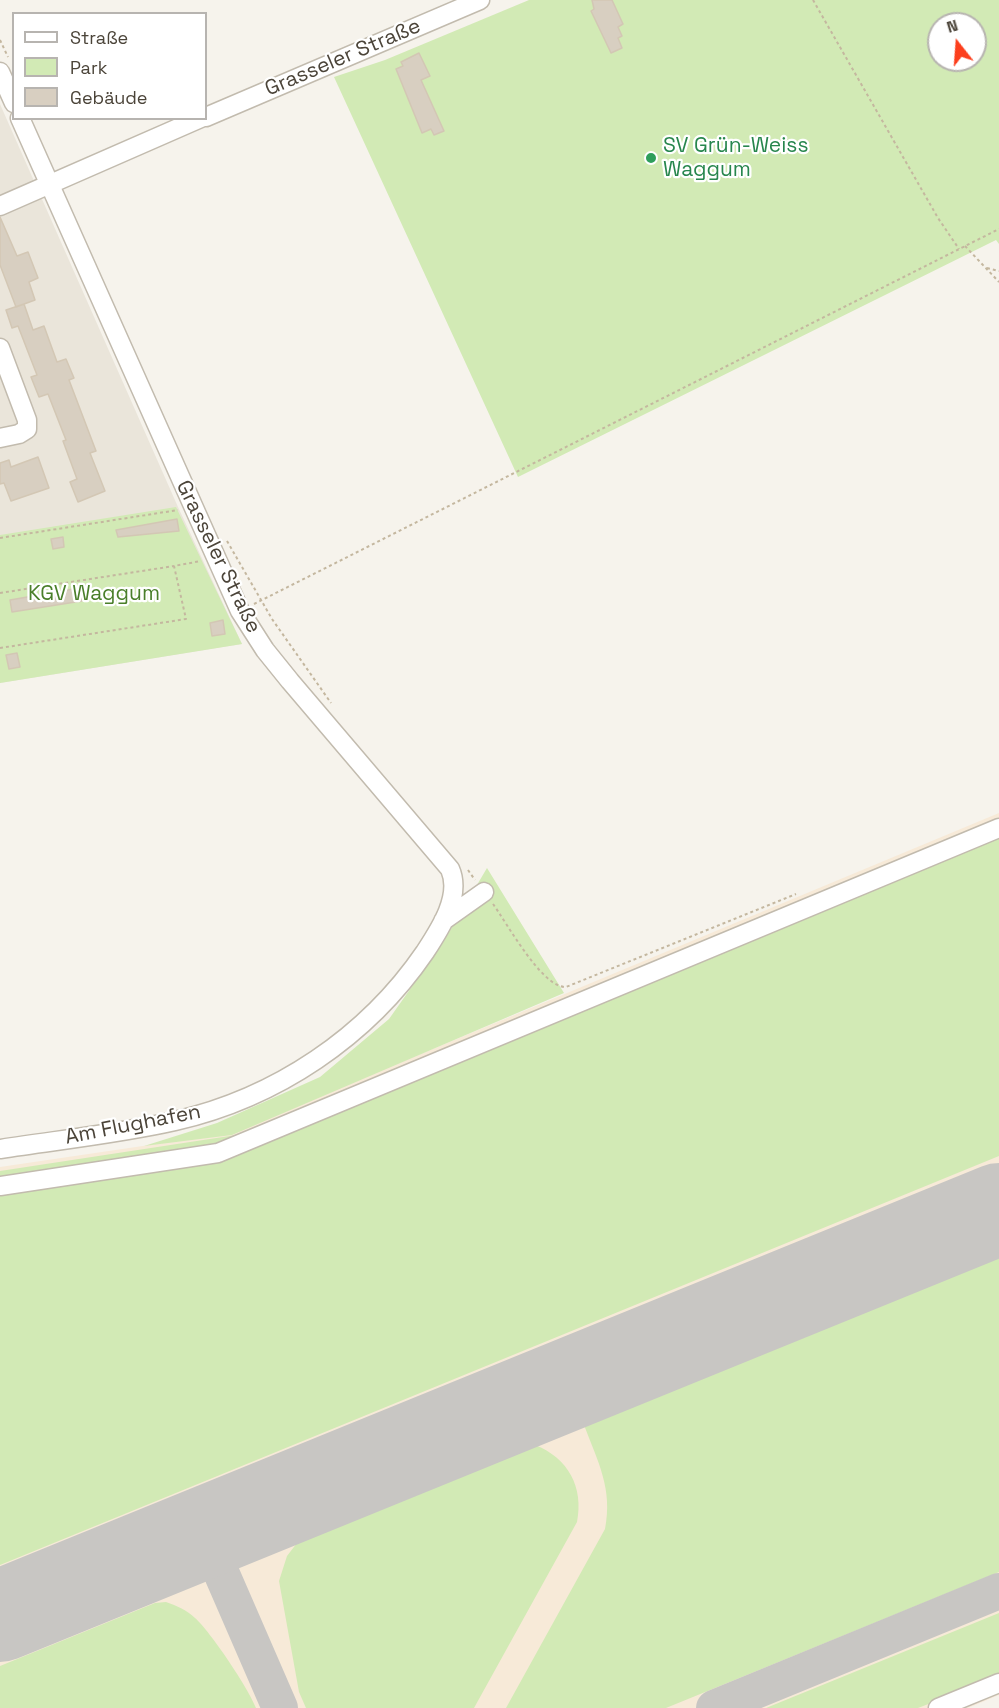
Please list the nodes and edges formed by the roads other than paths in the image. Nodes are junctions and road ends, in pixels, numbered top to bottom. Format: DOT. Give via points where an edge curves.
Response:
graph roads {
  1 [pos="480,0"];
  2 [pos="4,66"];
  3 [pos="12,96"];
  4 [pos="207,117"];
  5 [pos="21,120"];
  6 [pos="196,120"];
  7 [pos="49,183"];
  8 [pos="0,206"];
  9 [pos="0,348"];
  10 [pos="0,438"];
  11 [pos="999,828"];
  12 [pos="456,887"];
  13 [pos="484,892"];
  14 [pos="443,921"];
  15 [pos="0,1149"];
  16 [pos="0,1186"];
  17 [pos="999,1683"];
  18 [pos="938,1708"];
  1 -- 4 [label="street, Grasseler Straße"];
  2 -- 3 [label="street"];
  5 -- 7 [label="street, Grasseler Straße"];
  6 -- 7 [label="street"];
  7 -- 8 [label="street"];
  7 -- 12 [label="street, Grasseler Straße" via="240,610 290,681 450,869"];
  9 -- 10 [label="street" via="27,429 19,435"];
  11 -- 16 [label="street" via="218,1153"];
  12 -- 14 [label="street, Am Flughafen"];
  13 -- 14 [label="street"];
  14 -- 15 [label="street, Am Flughafen" via="406,980 376,1012 348,1038 280,1081 175,1121"];
  17 -- 18 [label="street"];
}
